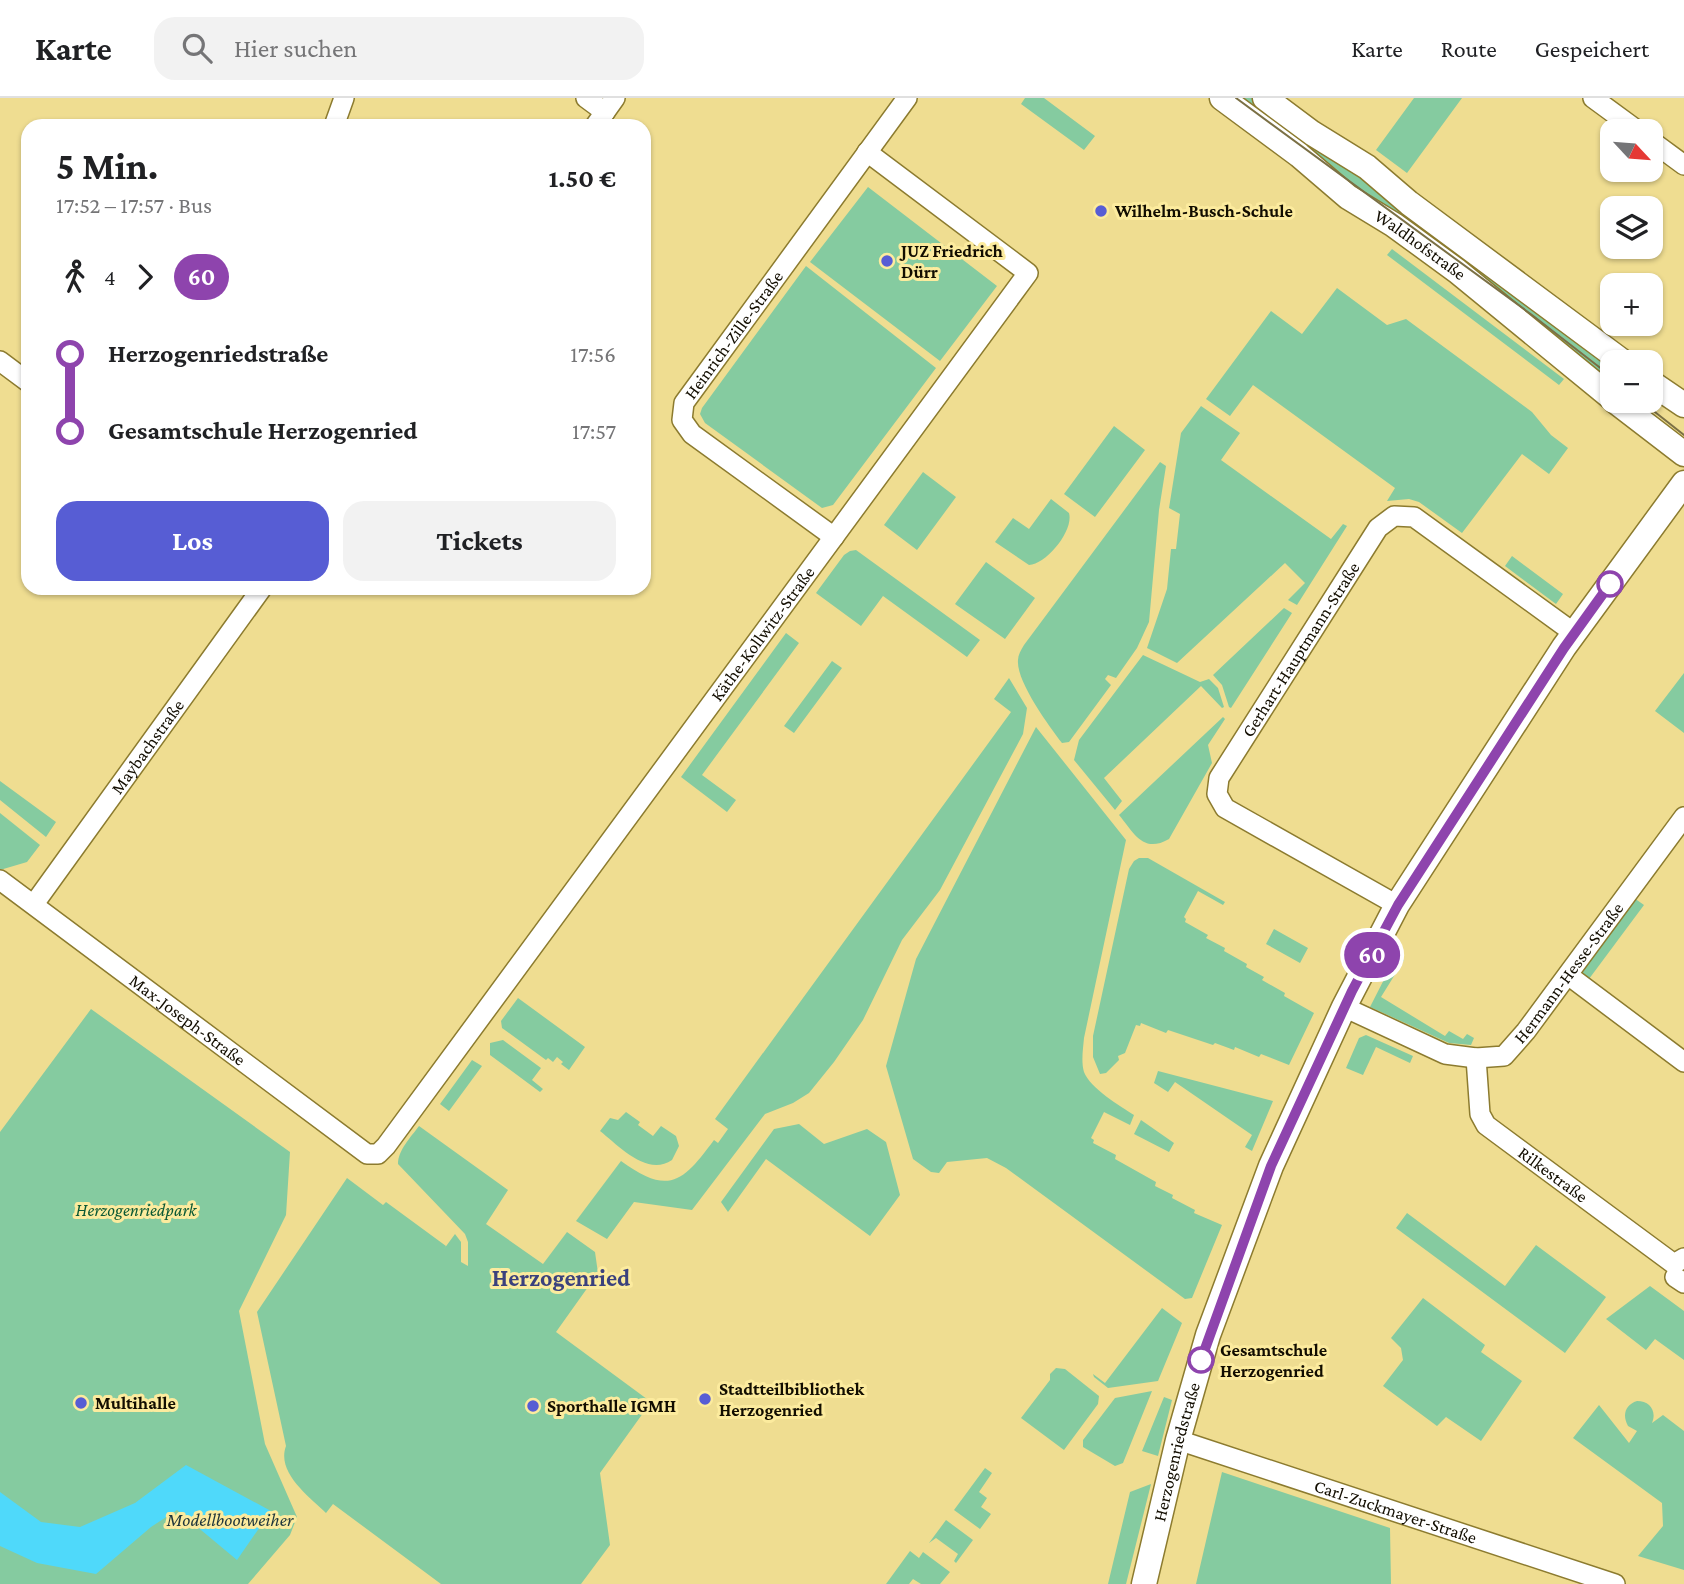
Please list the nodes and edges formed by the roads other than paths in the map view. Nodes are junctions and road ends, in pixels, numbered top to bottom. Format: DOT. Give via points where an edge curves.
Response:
graph roads {
  1 [pos="344,98"];
  2 [pos="586,98"];
  3 [pos="907,98"];
  4 [pos="1222,98"];
  5 [pos="1265,98"];
  6 [pos="1593,98"];
  7 [pos="606,112"];
  8 [pos="336,119"];
  9 [pos="1622,119"];
  10 [pos="1663,150"];
  11 [pos="867,152"];
  12 [pos="1684,165"];
  13 [pos="1607,350"];
  14 [pos="0,361"];
  15 [pos="21,377"];
  16 [pos="1600,388"];
  17 [pos="1663,391"];
  18 [pos="1684,405"];
  19 [pos="1632,413"];
  20 [pos="1684,454"];
  21 [pos="1684,483"];
  22 [pos="834,537"];
  23 [pos="257,595"];
  24 [pos="1574,633"];
  25 [pos="1684,817"];
  26 [pos="0,880"];
  27 [pos="34,904"];
  28 [pos="1398,905"];
  29 [pos="1568,975"];
  30 [pos="1344,1007"];
  31 [pos="1476,1058"];
  32 [pos="1684,1062"];
  33 [pos="377,1154"];
  34 [pos="1679,1270"];
  35 [pos="1178,1440"];
  36 [pos="1143,1584"];
  37 [pos="1615,1584"];
  1 -- 8 [label="street"];
  2 -- 7 [label="street"];
  3 -- 11 [label="street, Heinrich-Zille-Straße"];
  4 -- 16 [label="street, Waldhofstraße" via="1340,191 1457,271"];
  5 -- 13 [label="street, Waldhofstraße" via="1367,167 1409,204"];
  6 -- 9 [label="street"];
  10 -- 12 [label="street"];
  11 -- 22 [label="street, Heinrich-Zille-Straße" via="684,403 682,420 692,434"];
  11 -- 22 [label="street, Käthe-Kollwitz-Straße" via="1028,273"];
  14 -- 15 [label="street"];
  17 -- 18 [label="street"];
  19 -- 20 [label="street, Waldhofstraße"];
  21 -- 24 [label="street, Herzogenriedstraße"];
  22 -- 33 [label="street, Käthe-Kollwitz-Straße"];
  23 -- 27 [label="street, Maybachstraße"];
  24 -- 28 [label="street, Herzogenriedstraße"];
  24 -- 28 [label="street, Gerhart-Hauptmann-Straße" via="1414,517 1394,516 1378,528 1219,778 1217,794 1225,808"];
  25 -- 29 [label="street, Hermann-Hesse-Straße"];
  26 -- 27 [label="street, Max-Joseph-Straße"];
  27 -- 33 [label="street, Max-Joseph-Straße" via="367,1154"];
  28 -- 30 [label="street, Herzogenriedstraße"];
  29 -- 31 [label="street, Hermann-Hesse-Straße" via="1504,1056"];
  29 -- 32 [label="street"];
  30 -- 31 [label="street, Hermann-Hesse-Straße" via="1446,1054"];
  30 -- 35 [label="street, Herzogenriedstraße" via="1259,1196 1208,1335"];
  31 -- 34 [label="street, Rilkestraße" via="1480,1114 1486,1125"];
  35 -- 36 [label="street, Herzogenriedstraße"];
  35 -- 37 [label="street, Carl-Zuckmayer-Straße"];
}
